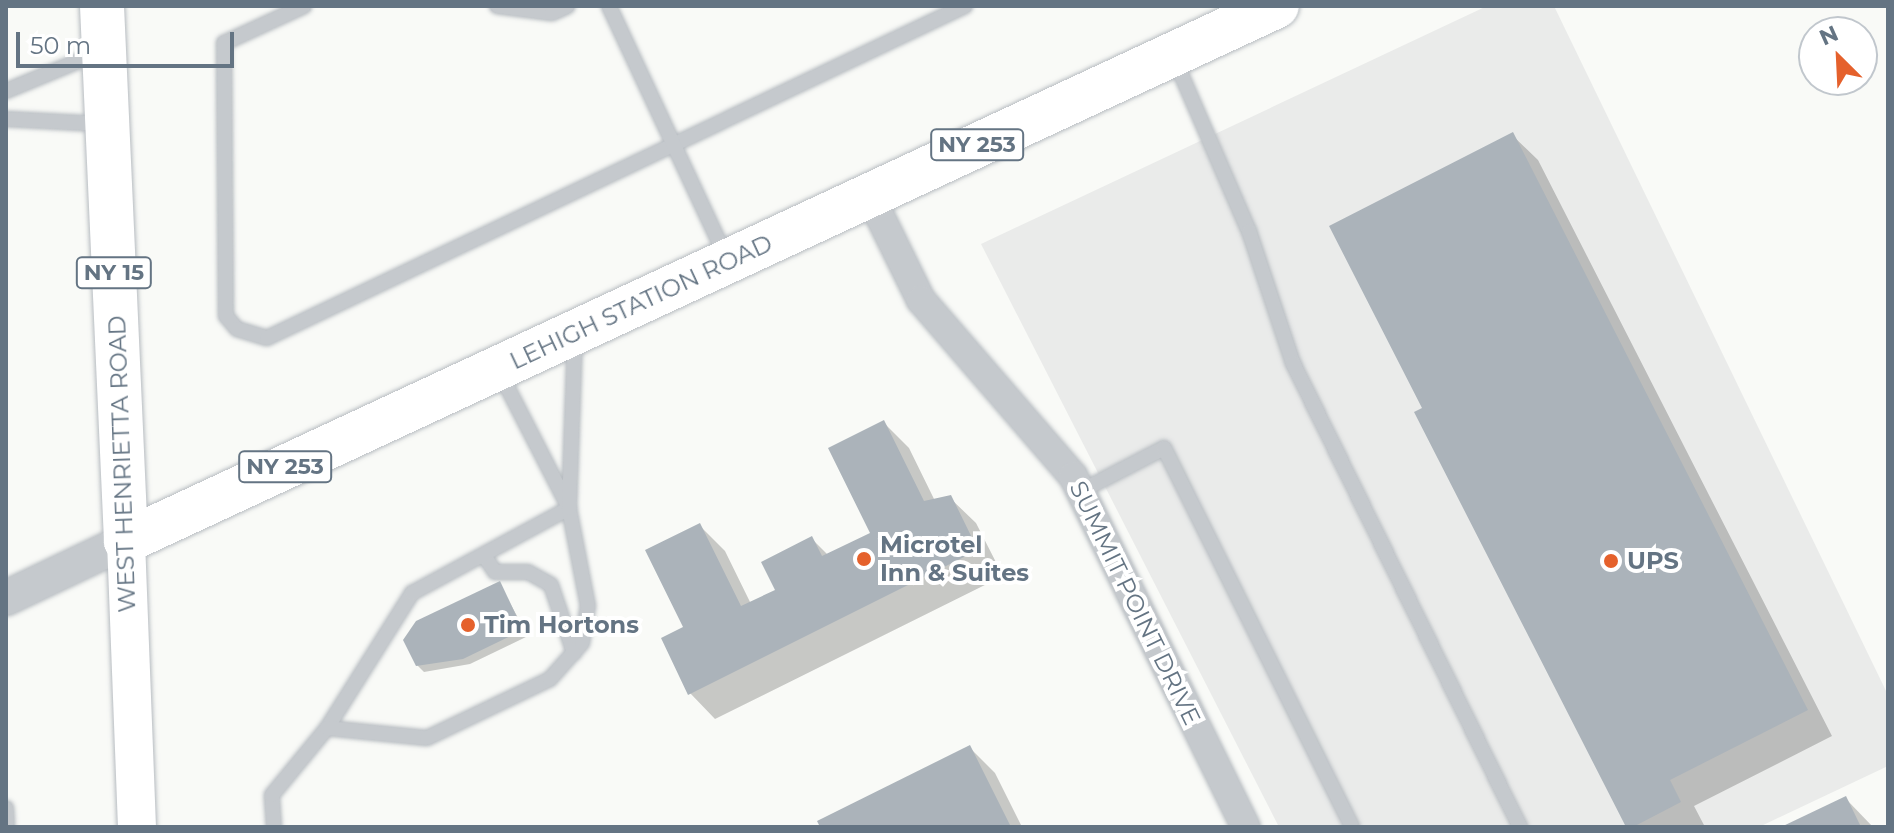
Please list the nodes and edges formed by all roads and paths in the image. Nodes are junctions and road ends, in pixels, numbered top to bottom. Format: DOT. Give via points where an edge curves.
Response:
graph roads {
  1 [pos="102,6"];
  2 [pos="304,6"];
  3 [pos="497,6"];
  4 [pos="568,6"];
  5 [pos="609,6"];
  6 [pos="965,6"];
  7 [pos="1277,6"];
  8 [pos="104,50"];
  9 [pos="1173,54"];
  10 [pos="6,91"];
  11 [pos="6,119"];
  12 [pos="107,124"];
  13 [pos="673,145"];
  14 [pos="870,196"];
  15 [pos="728,261"];
  16 [pos="575,333"];
  17 [pos="498,368"];
  18 [pos="1081,491"];
  19 [pos="569,508"];
  20 [pos="126,541"];
  21 [pos="485,557"];
  22 [pos="6,598"];
  23 [pos="574,653"];
  24 [pos="327,728"];
  25 [pos="6,808"];
  26 [pos="7,827"];
  27 [pos="137,827"];
  28 [pos="274,827"];
  29 [pos="1246,827"];
  30 [pos="1352,827"];
  31 [pos="1520,827"];
  1 -- 8 [label="main road, WEST HENRIETTA ROAD / NY 15"];
  2 -- 13 [label="lane" via="224,43 226,316 237,329 267,338"];
  3 -- 4 [label="lane" via="552,13"];
  5 -- 13 [label="lane"];
  6 -- 13 [label="lane"];
  7 -- 9 [label="main road, LEHIGH STATION ROAD / NY 253"];
  8 -- 10 [label="lane"];
  8 -- 12 [label="main road, WEST HENRIETTA ROAD / NY 15"];
  9 -- 14 [label="main road, LEHIGH STATION ROAD / NY 253"];
  9 -- 31 [label="lane" via="1249,231 1293,363"];
  11 -- 12 [label="lane"];
  12 -- 20 [label="main road, WEST HENRIETTA ROAD / NY 15"];
  13 -- 15 [label="lane"];
  14 -- 15 [label="main road, LEHIGH STATION ROAD / NY 253"];
  14 -- 18 [label="street, SUMMIT POINT DRIVE" via="921,300"];
  15 -- 16 [label="main road, LEHIGH STATION ROAD / NY 253"];
  16 -- 17 [label="main road, LEHIGH STATION ROAD / NY 253"];
  16 -- 19 [label="lane"];
  17 -- 19 [label="lane"];
  17 -- 20 [label="main road, LEHIGH STATION ROAD / NY 253"];
  18 -- 29 [label="street, SUMMIT POINT DRIVE"];
  18 -- 30 [label="lane" via="1164,448"];
  19 -- 21 [label="lane"];
  19 -- 23 [label="lane" via="588,606"];
  20 -- 22 [label="street, LEHIGH STATION ROAD"];
  20 -- 27 [label="main road, WEST HENRIETTA ROAD / NY 15"];
  21 -- 23 [label="lane" via="495,572 528,572 551,585"];
  21 -- 24 [label="lane" via="412,593"];
  23 -- 24 [label="lane" via="550,679 427,738"];
  24 -- 28 [label="lane" via="272,795"];
  25 -- 26 [label="lane"];
}
